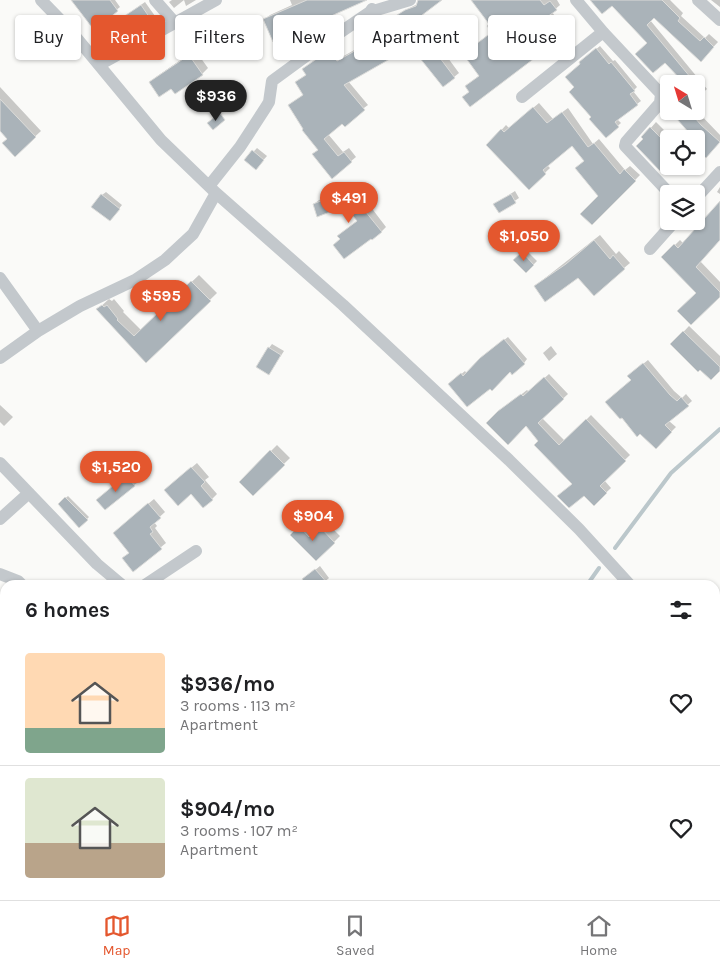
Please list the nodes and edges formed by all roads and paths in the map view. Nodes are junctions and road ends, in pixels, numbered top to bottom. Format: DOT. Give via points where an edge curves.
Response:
graph roads {
  1 [pos="41,0"];
  2 [pos="155,0"];
  3 [pos="216,0"];
  4 [pos="410,0"];
  5 [pos="576,0"];
  6 [pos="698,0"];
  7 [pos="189,15"];
  8 [pos="720,20"];
  9 [pos="175,23"];
  10 [pos="603,32"];
  11 [pos="99,65"];
  12 [pos="522,97"];
  13 [pos="720,172"];
  14 [pos="662,185"];
  15 [pos="705,188"];
  16 [pos="212,189"];
  17 [pos="667,230"];
  18 [pos="650,249"];
  19 [pos="0,278"];
  20 [pos="38,331"];
  21 [pos="0,358"];
  22 [pos="0,462"];
  23 [pos="30,493"];
  24 [pos="0,519"];
  25 [pos="196,551"];
  26 [pos="0,574"];
  27 [pos="15,580"];
  28 [pos="116,580"];
  29 [pos="153,580"];
  30 [pos="625,580"];
  1 -- 11 [label="street"];
  2 -- 9 [label="street"];
  3 -- 7 [label="street"];
  4 -- 16 [label="street" via="371,11 272,81 269,102"];
  5 -- 10 [label="street"];
  6 -- 8 [label="street"];
  9 -- 11 [label="street"];
  10 -- 12 [label="street"];
  10 -- 14 [label="street" via="661,94 660,103 625,146"];
  11 -- 16 [label="street" via="157,135"];
  13 -- 15 [label="street"];
  16 -- 20 [label="street" via="200,225 164,260 135,280 93,298"];
  16 -- 30 [label="street" via="509,460"];
  17 -- 18 [label="street"];
  19 -- 20 [label="street"];
  20 -- 21 [label="street"];
  22 -- 23 [label="street"];
  23 -- 24 [label="street"];
  23 -- 28 [label="street"];
  25 -- 29 [label="street"];
  26 -- 27 [label="street"];
}
